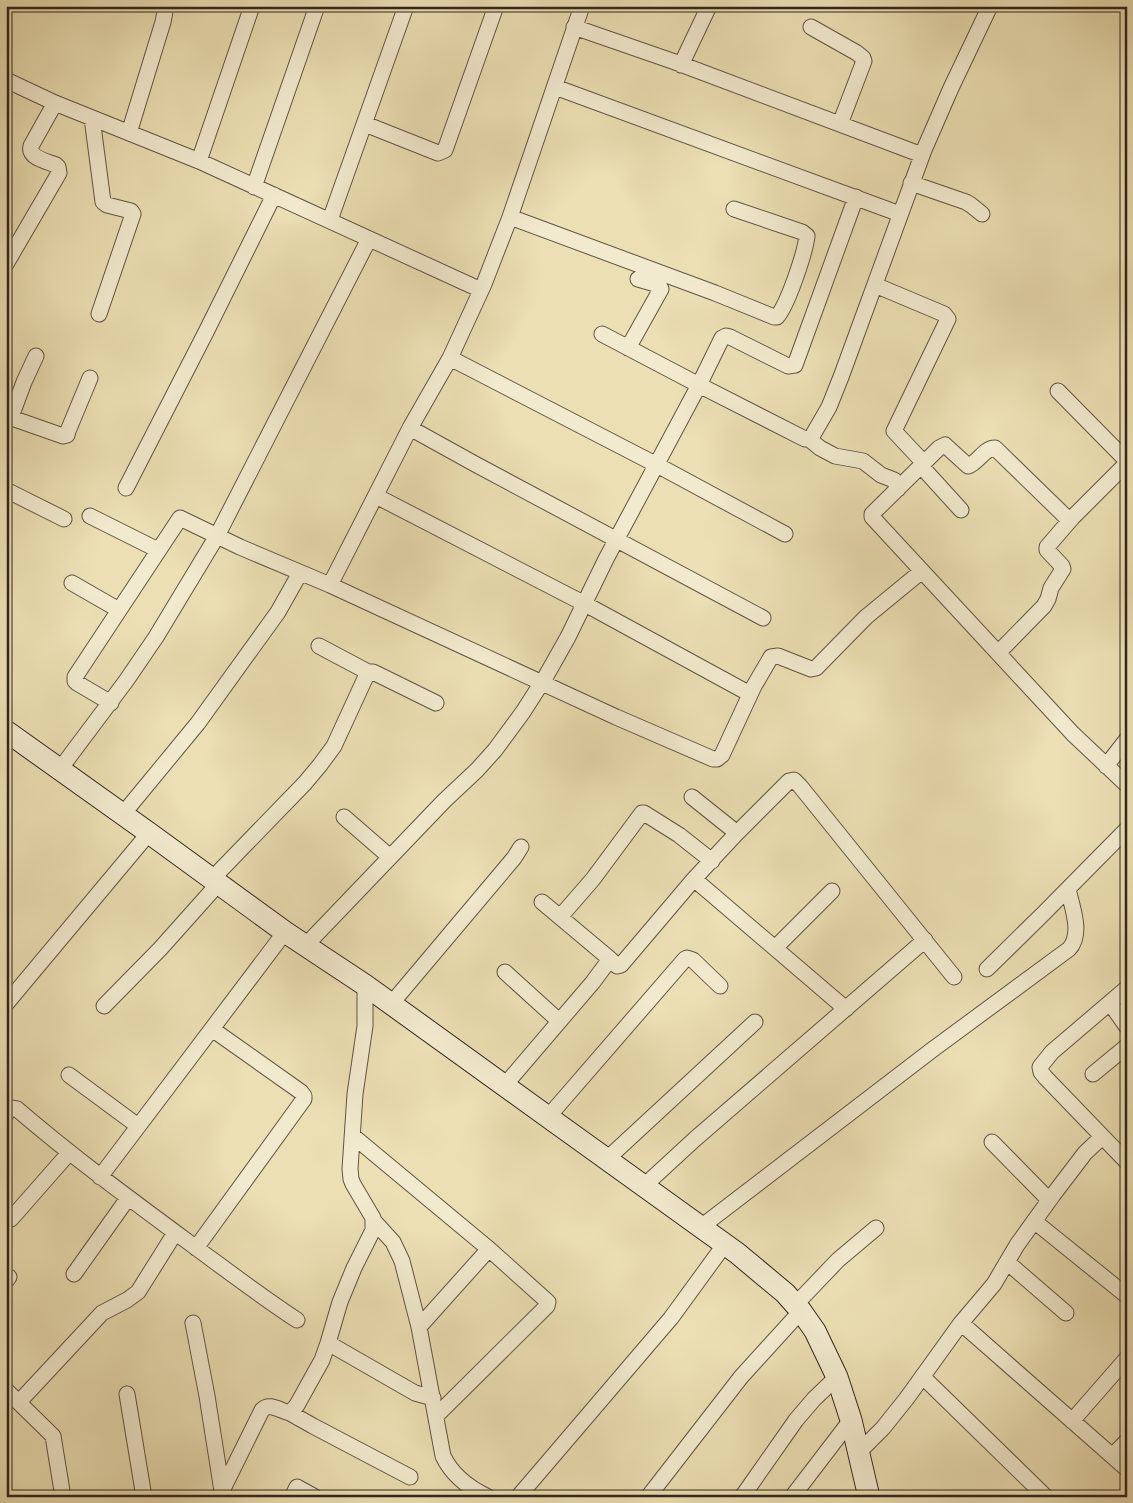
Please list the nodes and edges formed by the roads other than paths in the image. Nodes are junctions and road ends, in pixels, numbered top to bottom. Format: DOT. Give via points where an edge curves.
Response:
graph roads {
  1 [pos="166,6"];
  2 [pos="252,6"];
  3 [pos="317,6"];
  4 [pos="406,6"];
  5 [pos="496,6"];
  6 [pos="582,6"];
  7 [pos="709,6"];
  8 [pos="990,6"];
  9 [pos="574,27"];
  10 [pos="811,27"];
  11 [pos="681,65"];
  12 [pos="6,80"];
  13 [pos="555,87"];
  14 [pos="55,102"];
  15 [pos="92,118"];
  16 [pos="365,124"];
  17 [pos="840,124"];
  18 [pos="129,133"];
  19 [pos="922,155"];
  20 [pos="199,161"];
  21 [pos="911,183"];
  22 [pos="254,186"];
  23 [pos="274,195"];
  24 [pos="856,197"];
  25 [pos="734,209"];
  26 [pos="900,214"];
  27 [pos="982,214"];
  28 [pos="510,217"];
  29 [pos="330,220"];
  30 [pos="370,239"];
  31 [pos="6,264"];
  32 [pos="638,279"];
  33 [pos="875,285"];
  34 [pos="481,290"];
  35 [pos="99,314"];
  36 [pos="602,334"];
  37 [pos="628,348"];
  38 [pos="36,356"];
  39 [pos="450,358"];
  40 [pos="90,378"];
  41 [pos="699,385"];
  42 [pos="1058,391"];
  43 [pos="9,416"];
  44 [pos="410,428"];
  45 [pos="809,439"];
  46 [pos="1127,462"];
  47 [pos="923,464"];
  48 [pos="657,465"];
  49 [pos="126,488"];
  50 [pos="898,489"];
  51 [pos="6,490"];
  52 [pos="376,496"];
  53 [pos="961,510"];
  54 [pos="90,516"];
  55 [pos="64,519"];
  56 [pos="1069,520"];
  57 [pos="785,534"];
  58 [pos="217,536"];
  59 [pos="617,539"];
  60 [pos="158,550"];
  61 [pos="922,571"];
  62 [pos="300,573"];
  63 [pos="72,583"];
  64 [pos="330,585"];
  65 [pos="584,604"];
  66 [pos="119,610"];
  67 [pos="763,618"];
  68 [pos="319,646"];
  69 [pos="998,653"];
  70 [pos="368,672"];
  71 [pos="542,682"];
  72 [pos="750,694"];
  73 [pos="111,703"];
  74 [pos="436,703"];
  75 [pos="6,731"];
  76 [pos="1127,739"];
  77 [pos="64,765"];
  78 [pos="1106,766"];
  79 [pos="1127,785"];
  80 [pos="692,797"];
  81 [pos="129,807"];
  82 [pos="344,818"];
  83 [pos="149,833"];
  84 [pos="737,833"];
  85 [pos="1125,835"];
  86 [pos="521,847"];
  87 [pos="390,857"];
  88 [pos="712,861"];
  89 [pos="218,876"];
  90 [pos="694,879"];
  91 [pos="1068,889"];
  92 [pos="832,891"];
  93 [pos="542,902"];
  94 [pos="560,917"];
  95 [pos="285,932"];
  96 [pos="311,939"];
  97 [pos="925,940"];
  98 [pos="775,948"];
  99 [pos="610,959"];
  100 [pos="987,969"];
  101 [pos="505,972"];
  102 [pos="954,977"];
  103 [pos="365,985"];
  104 [pos="720,986"];
  105 [pos="1127,988"];
  106 [pos="395,998"];
  107 [pos="1110,1003"];
  108 [pos="6,1004"];
  109 [pos="104,1006"];
  110 [pos="846,1009"];
  111 [pos="559,1021"];
  112 [pos="755,1022"];
  113 [pos="1127,1027"];
  114 [pos="212,1029"];
  115 [pos="1127,1046"];
  116 [pos="1093,1074"];
  117 [pos="69,1075"];
  118 [pos="508,1081"];
  119 [pos="553,1111"];
  120 [pos="6,1114"];
  121 [pos="138,1126"];
  122 [pos="352,1136"];
  123 [pos="1102,1137"];
  124 [pos="992,1142"];
  125 [pos="70,1154"];
  126 [pos="610,1156"];
  127 [pos="1127,1162"];
  128 [pos="100,1177"];
  129 [pos="648,1182"];
  130 [pos="128,1198"];
  131 [pos="1049,1200"];
  132 [pos="11,1219"];
  133 [pos="373,1220"];
  134 [pos="1034,1221"];
  135 [pos="706,1223"];
  136 [pos="876,1228"];
  137 [pos="175,1233"];
  138 [pos="725,1244"];
  139 [pos="196,1248"];
  140 [pos="489,1249"];
  141 [pos="1007,1262"];
  142 [pos="74,1274"];
  143 [pos="1127,1296"];
  144 [pos="801,1302"];
  145 [pos="1066,1314"];
  146 [pos="298,1320"];
  147 [pos="193,1323"];
  148 [pos="962,1323"];
  149 [pos="419,1327"];
  150 [pos="328,1344"];
  151 [pos="1127,1358"];
  152 [pos="837,1377"];
  153 [pos="923,1377"];
  154 [pos="6,1390"];
  155 [pos="127,1394"];
  156 [pos="433,1398"];
  157 [pos="19,1402"];
  158 [pos="290,1413"];
  159 [pos="436,1416"];
  160 [pos="851,1420"];
  161 [pos="1072,1421"];
  162 [pos="1127,1441"];
  163 [pos="863,1448"];
  164 [pos="1112,1456"];
  165 [pos="1127,1469"];
  166 [pos="410,1477"];
  167 [pos="221,1494"];
  168 [pos="63,1497"];
  169 [pos="144,1497"];
  170 [pos="292,1497"];
  171 [pos="315,1497"];
  172 [pos="488,1497"];
  173 [pos="518,1497"];
  174 [pos="648,1497"];
  175 [pos="742,1497"];
  176 [pos="792,1497"];
  177 [pos="869,1497"];
  178 [pos="1046,1497"];
  1 -- 18 [label="street"];
  2 -- 20 [label="street"];
  3 -- 22 [label="street"];
  4 -- 16 [label="street"];
  5 -- 16 [label="street" via="444,150 438,152"];
  6 -- 9 [label="street"];
  7 -- 11 [label="street"];
  8 -- 19 [label="street"];
  9 -- 11 [label="street"];
  9 -- 13 [label="street"];
  10 -- 17 [label="street" via="857,53 864,61"];
  11 -- 17 [label="street"];
  12 -- 14 [label="street"];
  13 -- 24 [label="street"];
  13 -- 28 [label="street"];
  14 -- 15 [label="street"];
  14 -- 31 [label="street" via="30,151 56,165 59,173"];
  15 -- 18 [label="street"];
  15 -- 35 [label="street" via="103,202 133,214"];
  16 -- 29 [label="street"];
  17 -- 19 [label="street"];
  18 -- 20 [label="street"];
  19 -- 21 [label="street"];
  20 -- 22 [label="street"];
  21 -- 26 [label="street"];
  21 -- 27 [label="street" via="966,202"];
  22 -- 23 [label="street"];
  23 -- 29 [label="street"];
  23 -- 49 [label="street"];
  24 -- 26 [label="street"];
  24 -- 41 [label="street" via="795,365 788,366 726,336 722,338"];
  25 -- 28 [label="street" via="807,236 785,304 777,317"];
  26 -- 33 [label="street"];
  28 -- 34 [label="street"];
  29 -- 30 [label="street"];
  30 -- 34 [label="street"];
  30 -- 58 [label="street"];
  32 -- 37 [label="street" via="659,285 661,289"];
  33 -- 45 [label="street" via="829,407"];
  33 -- 47 [label="street" via="944,314 948,319 894,431"];
  34 -- 39 [label="street"];
  36 -- 37 [label="street"];
  37 -- 41 [label="street"];
  38 -- 43 [label="street"];
  39 -- 44 [label="street"];
  39 -- 48 [label="street"];
  40 -- 43 [label="street" via="65,436"];
  41 -- 45 [label="street"];
  41 -- 48 [label="street"];
  42 -- 46 [label="street"];
  44 -- 52 [label="street"];
  44 -- 59 [label="street"];
  45 -- 50 [label="street" via="835,456 864,461 894,480"];
  46 -- 56 [label="street"];
  47 -- 50 [label="street"];
  47 -- 53 [label="street"];
  47 -- 56 [label="street" via="942,445 968,466 995,448"];
  48 -- 57 [label="street"];
  48 -- 59 [label="street"];
  50 -- 61 [label="street" via="872,517"];
  51 -- 55 [label="street"];
  52 -- 64 [label="street"];
  52 -- 65 [label="street"];
  54 -- 60 [label="street"];
  56 -- 69 [label="street" via="1046,548 1063,569 1051,588 1047,602"];
  58 -- 60 [label="street" via="178,519"];
  58 -- 62 [label="street"];
  58 -- 73 [label="street" via="156,637"];
  59 -- 65 [label="street"];
  59 -- 67 [label="street"];
  60 -- 66 [label="street"];
  61 -- 69 [label="street"];
  61 -- 72 [label="street" via="866,617 816,668 778,656 771,657"];
  62 -- 64 [label="street"];
  62 -- 81 [label="street" via="278,612 198,723"];
  63 -- 66 [label="street"];
  64 -- 71 [label="street"];
  65 -- 71 [label="street"];
  65 -- 72 [label="street"];
  66 -- 73 [label="street" via="74,679"];
  68 -- 70 [label="street"];
  69 -- 78 [label="street"];
  70 -- 74 [label="street"];
  70 -- 89 [label="street" via="328,755"];
  71 -- 72 [label="street" via="713,759 722,755"];
  71 -- 87 [label="street" via="495,750"];
  73 -- 77 [label="street"];
  75 -- 77 [label="street"];
  76 -- 78 [label="street"];
  77 -- 81 [label="street"];
  78 -- 79 [label="street"];
  80 -- 84 [label="street"];
  81 -- 83 [label="street"];
  82 -- 87 [label="street"];
  83 -- 89 [label="street"];
  83 -- 108 [label="street"];
  84 -- 88 [label="street"];
  84 -- 97 [label="street" via="786,783 794,780"];
  85 -- 91 [label="street"];
  86 -- 106 [label="street"];
  87 -- 96 [label="street"];
  88 -- 90 [label="street"];
  88 -- 94 [label="street" via="679,835 642,813"];
  89 -- 95 [label="street"];
  89 -- 109 [label="street" via="160,949"];
  90 -- 98 [label="street"];
  90 -- 99 [label="street" via="622,965 617,966"];
  91 -- 100 [label="street"];
  91 -- 135 [label="street" via="1076,932 1069,949"];
  92 -- 98 [label="street"];
  93 -- 94 [label="street"];
  94 -- 99 [label="street"];
  95 -- 96 [label="street"];
  95 -- 114 [label="street"];
  96 -- 103 [label="street"];
  97 -- 102 [label="street"];
  97 -- 110 [label="street"];
  98 -- 110 [label="street"];
  99 -- 111 [label="street"];
  101 -- 111 [label="street"];
  103 -- 106 [label="street"];
  103 -- 122 [label="street" via="365,1026"];
  104 -- 119 [label="street" via="693,960 685,959"];
  105 -- 107 [label="street"];
  106 -- 118 [label="street"];
  107 -- 113 [label="street"];
  107 -- 123 [label="street" via="1052,1052 1040,1067 1045,1077"];
  110 -- 129 [label="street"];
  111 -- 118 [label="street"];
  112 -- 126 [label="street"];
  114 -- 121 [label="street"];
  114 -- 139 [label="street" via="301,1092 304,1100"];
  115 -- 116 [label="street"];
  117 -- 121 [label="street"];
  118 -- 119 [label="street"];
  119 -- 126 [label="street"];
  120 -- 125 [label="street" via="14,1107"];
  121 -- 128 [label="street"];
  122 -- 133 [label="street" via="351,1179"];
  122 -- 140 [label="street"];
  123 -- 127 [label="street"];
  123 -- 131 [label="street" via="1085,1153"];
  124 -- 131 [label="street"];
  125 -- 128 [label="street"];
  125 -- 132 [label="street"];
  126 -- 129 [label="street"];
  128 -- 130 [label="street"];
  129 -- 135 [label="street"];
  130 -- 137 [label="street"];
  130 -- 142 [label="street"];
  131 -- 134 [label="street"];
  133 -- 149 [label="street" via="397,1249"];
  133 -- 150 [label="street" via="371,1234 340,1302"];
  134 -- 141 [label="street"];
  134 -- 143 [label="street"];
  135 -- 138 [label="street"];
  136 -- 144 [label="street" via="838,1260"];
  137 -- 139 [label="street"];
  137 -- 157 [label="street" via="138,1292 102,1312"];
  138 -- 144 [label="street"];
  138 -- 173 [label="street" via="671,1318"];
  139 -- 146 [label="street"];
  140 -- 149 [label="street"];
  140 -- 159 [label="street" via="548,1304"];
  141 -- 145 [label="street"];
  141 -- 148 [label="street"];
  144 -- 152 [label="street"];
  144 -- 174 [label="street"];
  147 -- 167 [label="street"];
  148 -- 153 [label="street"];
  148 -- 161 [label="street"];
  149 -- 156 [label="street"];
  150 -- 156 [label="street" via="415,1393"];
  150 -- 158 [label="street" via="315,1374"];
  151 -- 161 [label="street"];
  152 -- 160 [label="street"];
  152 -- 175 [label="street" via="796,1420"];
  153 -- 163 [label="street"];
  153 -- 178 [label="street"];
  154 -- 157 [label="street"];
  155 -- 169 [label="street"];
  156 -- 159 [label="street"];
  157 -- 168 [label="street" via="52,1436"];
  158 -- 166 [label="street"];
  158 -- 167 [label="street" via="270,1406 262,1410"];
  159 -- 172 [label="street" via="447,1465 465,1483"];
  160 -- 163 [label="street"];
  160 -- 176 [label="street"];
  161 -- 164 [label="street"];
  162 -- 164 [label="street"];
  163 -- 177 [label="street"];
  164 -- 165 [label="street"];
  170 -- 171 [label="street" via="297,1487"];
}
